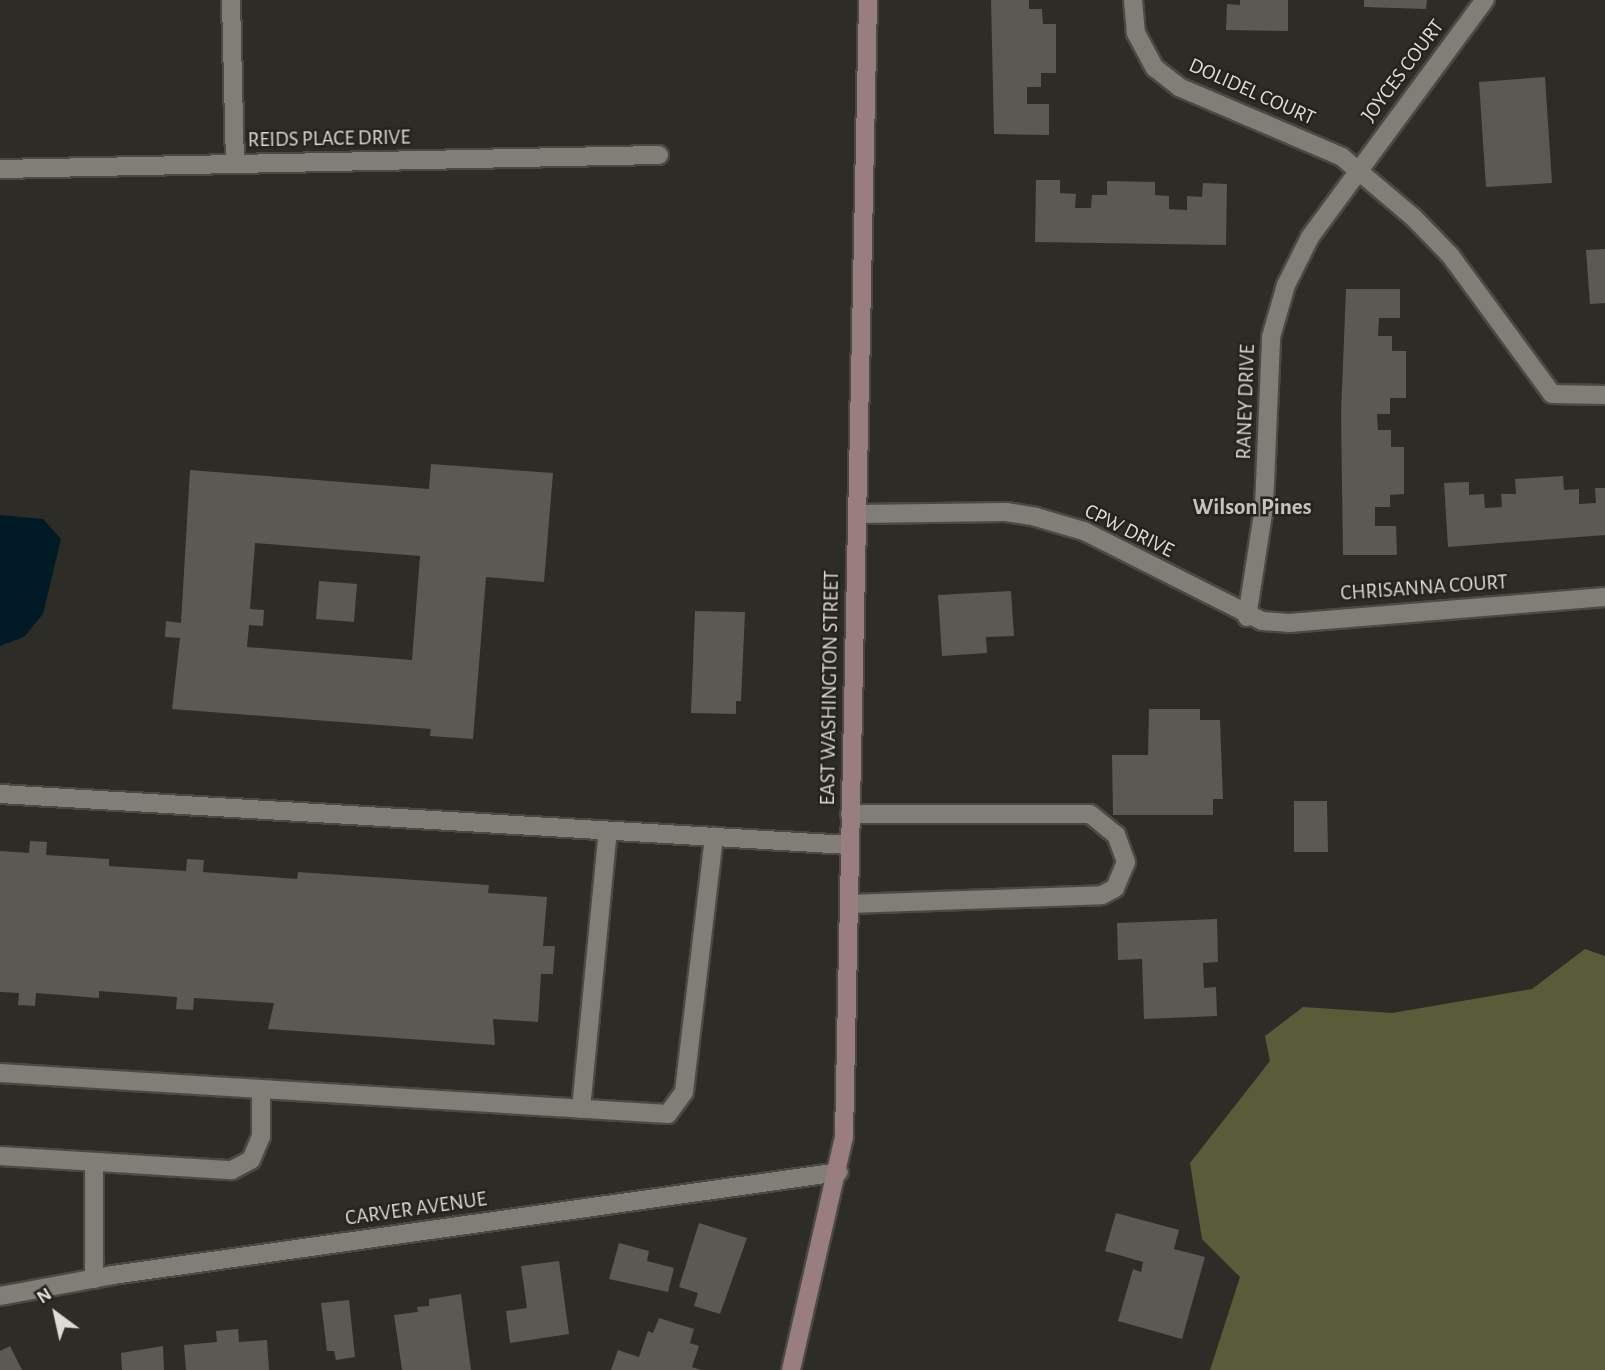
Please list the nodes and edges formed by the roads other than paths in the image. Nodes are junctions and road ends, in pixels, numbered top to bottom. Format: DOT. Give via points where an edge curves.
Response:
graph roads {
  1 [pos="231,0"];
  2 [pos="868,0"];
  3 [pos="1133,0"];
  4 [pos="1485,0"];
  5 [pos="659,155"];
  6 [pos="235,164"];
  7 [pos="0,169"];
  8 [pos="1359,170"];
  9 [pos="1605,395"];
  10 [pos="857,514"];
  11 [pos="1605,597"];
  12 [pos="1247,617"];
  13 [pos="0,794"];
  14 [pos="850,814"];
  15 [pos="608,831"];
  16 [pos="714,837"];
  17 [pos="849,845"];
  18 [pos="849,904"];
  19 [pos="0,1073"];
  20 [pos="261,1089"];
  21 [pos="581,1109"];
  22 [pos="0,1156"];
  23 [pos="94,1162"];
  24 [pos="839,1172"];
  25 [pos="94,1279"];
  26 [pos="0,1296"];
  27 [pos="791,1370"];
  1 -- 6 [label="street"];
  2 -- 10 [label="main road, EAST WASHINGTON STREET"];
  3 -- 8 [label="street, DOLIDEL COURT" via="1144,52 1179,86 1329,151"];
  4 -- 8 [label="street, JOYCES COURT"];
  5 -- 6 [label="street, REIDS PLACE DRIVE"];
  6 -- 7 [label="street, REIDS PLACE DRIVE"];
  8 -- 9 [label="street" via="1450,255 1552,394"];
  8 -- 12 [label="street, RANEY DRIVE" via="1310,237 1286,285 1271,337 1264,507"];
  10 -- 12 [label="street, CPW DRIVE" via="1006,512 1036,517 1084,531"];
  10 -- 14 [label="main road, EAST WASHINGTON STREET"];
  11 -- 12 [label="street, CHRISANNA COURT" via="1289,623"];
  13 -- 15 [label="street"];
  14 -- 17 [label="main road, EAST WASHINGTON STREET"];
  14 -- 18 [label="street" via="1090,814 1116,835 1126,862 1115,888 1102,895"];
  15 -- 16 [label="street"];
  15 -- 21 [label="street"];
  16 -- 17 [label="street"];
  16 -- 21 [label="street" via="684,1092 668,1114"];
  17 -- 18 [label="main road, EAST WASHINGTON STREET"];
  18 -- 24 [label="main road, EAST WASHINGTON STREET" via="845,1124"];
  19 -- 20 [label="street"];
  20 -- 21 [label="street"];
  20 -- 23 [label="street" via="261,1137 251,1160 232,1170"];
  22 -- 23 [label="street"];
  23 -- 25 [label="street"];
  24 -- 25 [label="street, CARVER AVENUE"];
  24 -- 27 [label="main road, EAST WASHINGTON STREET"];
  25 -- 26 [label="street, CARVER AVENUE"];
}
